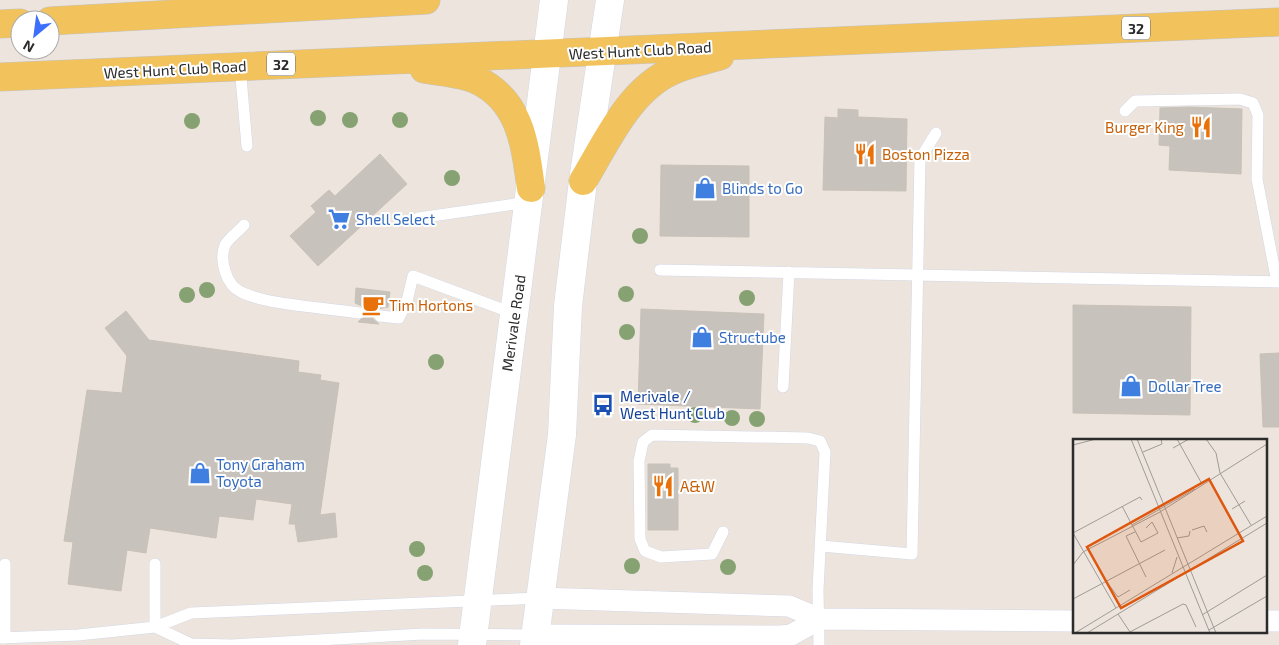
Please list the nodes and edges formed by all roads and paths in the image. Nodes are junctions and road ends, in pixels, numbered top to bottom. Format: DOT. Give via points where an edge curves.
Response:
graph roads {
  1 [pos="426,0"];
  2 [pos="554,0"];
  3 [pos="610,0"];
  4 [pos="190,7"];
  5 [pos="60,20"];
  6 [pos="1279,22"];
  7 [pos="753,45"];
  8 [pos="603,52"];
  9 [pos="547,54"];
  10 [pos="381,60"];
  11 [pos="240,66"];
  12 [pos="0,78"];
  13 [pos="1125,111"];
  14 [pos="936,133"];
  15 [pos="247,146"];
  16 [pos="583,181"];
  17 [pos="530,195"];
  18 [pos="418,218"];
  19 [pos="244,225"];
  20 [pos="660,270"];
  21 [pos="789,272"];
  22 [pos="918,275"];
  23 [pos="1278,282"];
  24 [pos="359,313"];
  25 [pos="515,314"];
  26 [pos="380,316"];
  27 [pos="783,387"];
  28 [pos="723,532"];
  29 [pos="821,546"];
  30 [pos="5,564"];
  31 [pos="156,564"];
  32 [pos="540,598"];
  33 [pos="478,599"];
  34 [pos="820,619"];
  35 [pos="1279,620"];
  36 [pos="1073,621"];
  37 [pos="1266,621"];
  38 [pos="154,627"];
  39 [pos="3,638"];
  40 [pos="78,640"];
  41 [pos="473,640"];
  42 [pos="534,640"];
  43 [pos="819,645"];
  1 -- 4 [label="main road"];
  2 -- 9 [label="main road, Merivale Road"];
  3 -- 8 [label="main road"];
  4 -- 5 [label="main road"];
  6 -- 7 [label="main road, West Hunt Club Road / 32"];
  7 -- 8 [label="main road, West Hunt Club Road / 32"];
  7 -- 16 [label="main road" via="672,71 654,82 622,117"];
  8 -- 9 [label="main road, West Hunt Club Road / 32"];
  8 -- 16 [label="main road"];
  9 -- 10 [label="main road, West Hunt Club Road / 32"];
  9 -- 17 [label="main road, Merivale Road"];
  10 -- 11 [label="main road, West Hunt Club Road / 32"];
  10 -- 17 [label="main road" via="476,79 507,102 524,140"];
  11 -- 12 [label="main road, West Hunt Club Road / 32"];
  11 -- 15 [label="lane"];
  13 -- 23 [label="lane" via="1135,101 1240,99 1253,103 1258,115 1257,179"];
  14 -- 22 [label="lane" via="920,159"];
  16 -- 32 [label="main road" via="568,306 562,435"];
  17 -- 18 [label="lane"];
  17 -- 25 [label="main road, Merivale Road"];
  19 -- 24 [label="lane" via="226,245 223,266 232,285 241,292"];
  20 -- 21 [label="lane"];
  21 -- 22 [label="lane"];
  21 -- 27 [label="lane"];
  22 -- 23 [label="lane"];
  22 -- 29 [label="lane" via="912,554"];
  25 -- 26 [label="lane" via="413,276 399,318"];
  25 -- 33 [label="main road, Merivale Road"];
  28 -- 29 [label="lane" via="712,554 661,557 645,551 640,539 639,461 643,442 652,435 808,438 820,441 825,452"];
  29 -- 34 [label="lane"];
  30 -- 39 [label="lane"];
  31 -- 38 [label="lane"];
  32 -- 33 [label="lane"];
  32 -- 34 [label="street" via="789,606"];
  32 -- 42 [label="main road"];
  33 -- 38 [label="lane" via="191,613"];
  33 -- 41 [label="main road, Merivale Road"];
  34 -- 36 [label="street"];
  34 -- 42 [label="street" via="791,635"];
  34 -- 43 [label="lane"];
  35 -- 37 [label="street"];
  38 -- 40 [label="lane"];
  38 -- 41 [label="lane" via="191,644 232,645 423,634"];
  39 -- 40 [label="lane"];
  41 -- 42 [label="lane"];
}
